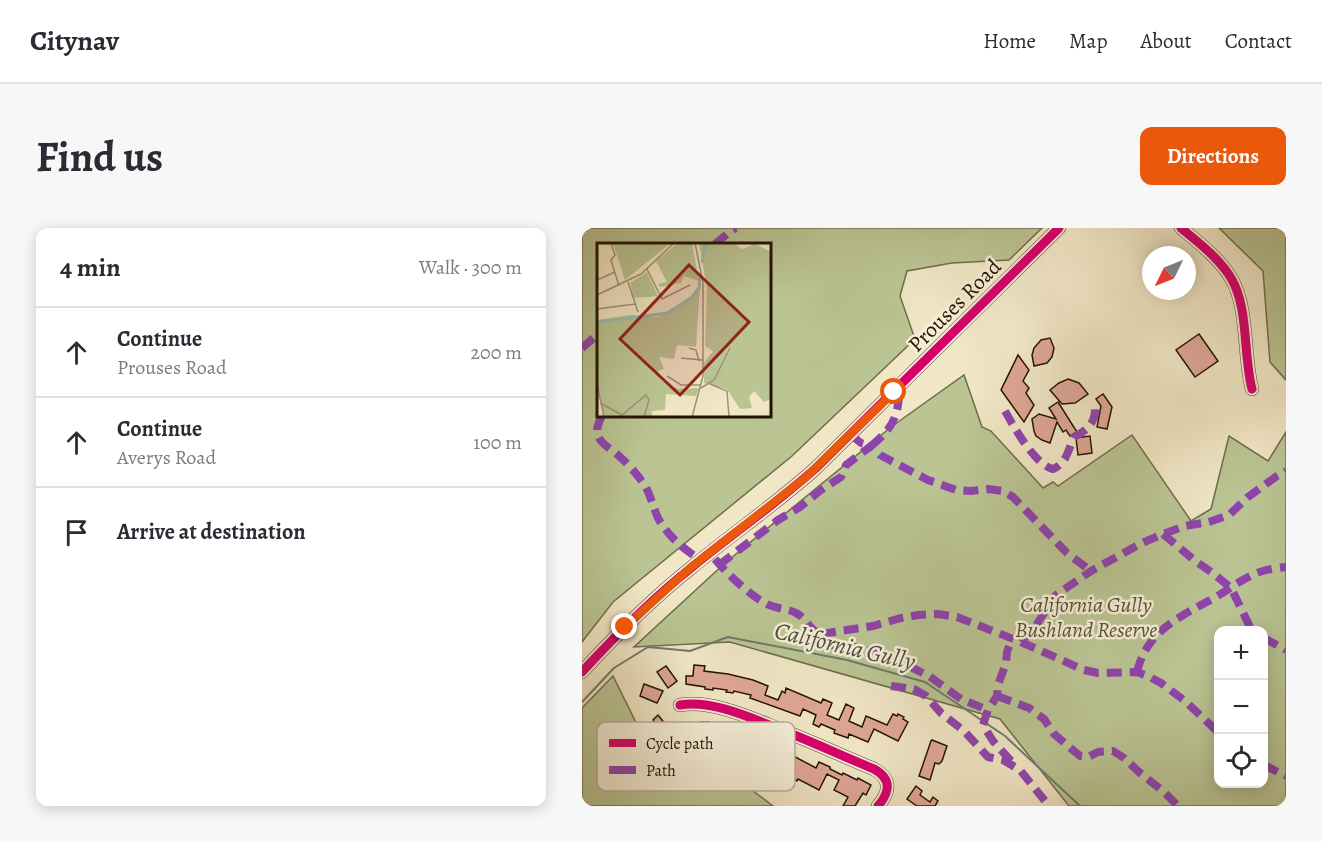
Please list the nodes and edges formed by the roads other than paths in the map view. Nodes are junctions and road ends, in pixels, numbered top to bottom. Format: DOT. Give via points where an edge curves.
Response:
graph roads {
  1 [pos="1059,228"];
  2 [pos="1181,228"];
  3 [pos="1251,389"];
  4 [pos="582,672"];
  5 [pos="680,705"];
  6 [pos="761,722"];
  7 [pos="795,735"];
  8 [pos="878,806"];
  1 -- 4 [label="street, Prouses Road" via="816,468 684,573"];
  2 -- 3 [label="street" via="1217,261 1235,286 1241,305"];
  5 -- 6 [label="street" via="699,704"];
  7 -- 8 [label="street" via="882,774 887,784"];
}
